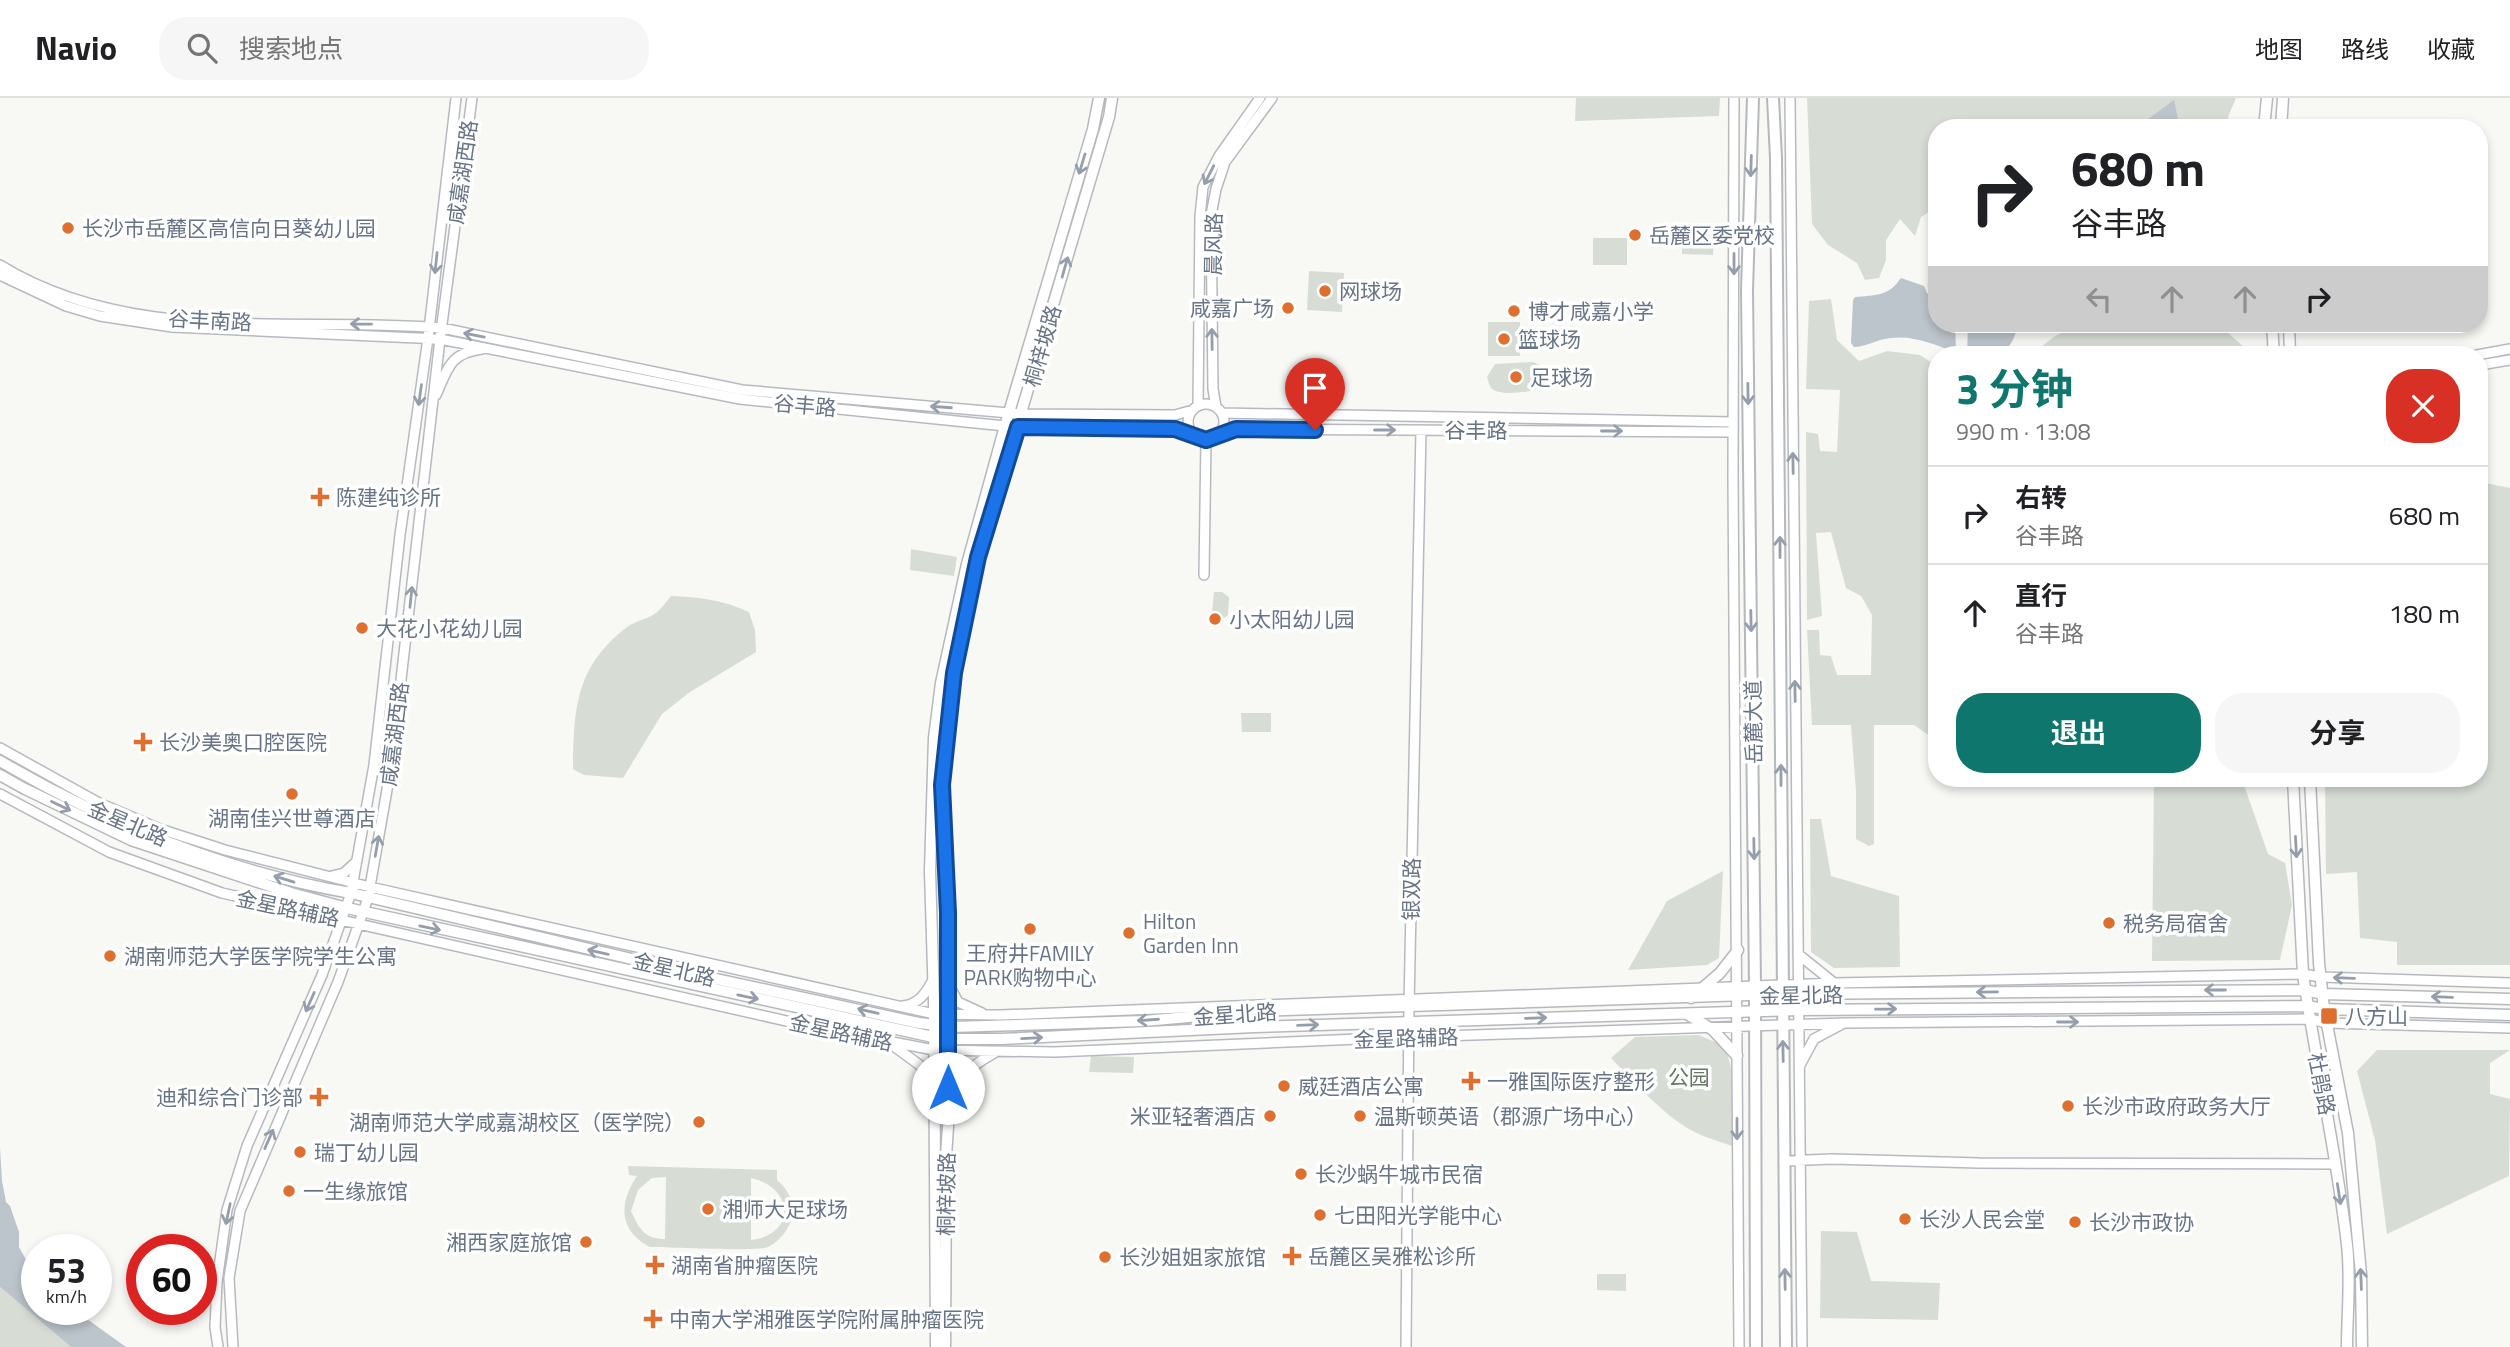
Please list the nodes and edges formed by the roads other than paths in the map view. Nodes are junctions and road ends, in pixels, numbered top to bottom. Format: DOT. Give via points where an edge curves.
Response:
graph roads {
  1 [pos="456,98"];
  2 [pos="472,98"];
  3 [pos="1099,98"];
  4 [pos="1112,98"];
  5 [pos="1260,98"];
  6 [pos="1272,98"];
  7 [pos="1734,98"];
  8 [pos="1753,98"];
  9 [pos="1773,98"];
  10 [pos="1790,98"];
  11 [pos="2267,98"];
  12 [pos="2283,98"];
  13 [pos="2265,119"];
  14 [pos="2282,119"];
  15 [pos="0,265"];
  16 [pos="0,275"];
  17 [pos="426,334"];
  18 [pos="441,334"];
  19 [pos="492,348"];
  20 [pos="2510,349"];
  21 [pos="2488,353"];
  22 [pos="2510,360"];
  23 [pos="2488,364"];
  24 [pos="433,402"];
  25 [pos="1195,408"];
  26 [pos="1219,410"];
  27 [pos="1009,412"];
  28 [pos="1022,414"];
  29 [pos="1004,426"];
  30 [pos="1018,427"];
  31 [pos="1733,427"];
  32 [pos="1421,430"];
  33 [pos="1194,435"];
  34 [pos="1219,435"];
  35 [pos="1206,440"];
  36 [pos="1204,575"];
  37 [pos="0,748"];
  38 [pos="0,761"];
  39 [pos="0,775"];
  40 [pos="2293,787"];
  41 [pos="2310,787"];
  42 [pos="0,794"];
  43 [pos="357,861"];
  44 [pos="330,877"];
  45 [pos="370,887"];
  46 [pos="352,888"];
  47 [pos="368,898"];
  48 [pos="347,908"];
  49 [pos="362,918"];
  50 [pos="343,920"];
  51 [pos="1738,950"];
  52 [pos="1798,954"];
  53 [pos="2303,974"];
  54 [pos="2321,977"];
  55 [pos="934,978"];
  56 [pos="1834,983"];
  57 [pos="2510,983"];
  58 [pos="948,984"];
  59 [pos="1703,988"];
  60 [pos="1783,989"];
  61 [pos="1797,989"];
  62 [pos="1755,990"];
  63 [pos="2305,990"];
  64 [pos="1736,991"];
  65 [pos="2323,994"];
  66 [pos="1691,998"];
  67 [pos="2510,999"];
  68 [pos="1409,1003"];
  69 [pos="2307,1006"];
  70 [pos="901,1007"];
  71 [pos="2325,1009"];
  72 [pos="1782,1010"];
  73 [pos="1798,1010"];
  74 [pos="1754,1011"];
  75 [pos="1737,1012"];
  76 [pos="1686,1014"];
  77 [pos="986,1015"];
  78 [pos="2510,1015"];
  79 [pos="934,1020"];
  80 [pos="2310,1020"];
  81 [pos="948,1021"];
  82 [pos="1409,1022"];
  83 [pos="1844,1023"];
  84 [pos="2327,1023"];
  85 [pos="1783,1026"];
  86 [pos="1798,1026"];
  87 [pos="1737,1027"];
  88 [pos="1754,1027"];
  89 [pos="1710,1028"];
  90 [pos="2510,1028"];
  91 [pos="1409,1037"];
  92 [pos="934,1038"];
  93 [pos="948,1040"];
  94 [pos="886,1041"];
  95 [pos="934,1050"];
  96 [pos="948,1051"];
  97 [pos="995,1053"];
  98 [pos="1737,1056"];
  99 [pos="1799,1066"];
  100 [pos="934,1088"];
  101 [pos="949,1112"];
  102 [pos="1801,1160"];
  103 [pos="1784,1161"];
  104 [pos="2334,1164"];
  105 [pos="218,1347"];
  106 [pos="233,1347"];
  107 [pos="936,1347"];
  108 [pos="945,1347"];
  109 [pos="1406,1347"];
  110 [pos="1739,1347"];
  111 [pos="1756,1347"];
  112 [pos="1786,1347"];
  113 [pos="1802,1347"];
  114 [pos="2347,1347"];
  115 [pos="2362,1347"];
  1 -- 17 [label="street, 咸嘉湖西路, one-way"];
  2 -- 18 [label="street, 咸嘉湖西路"];
  3 -- 27 [label="main road, 桐梓坡路, one-way"];
  28 -- 4 [label="main road, 桐梓坡路, one-way"];
  5 -- 25 [label="street, 晨风路, one-way" via="1203,187"];
  26 -- 6 [label="street, 晨风路, one-way" via="1213,389 1211,215 1225,162"];
  7 -- 31 [label="street, one-way"];
  8 -- 62 [label="highway, 岳麓大道, one-way" via="1747,290"];
  60 -- 9 [label="highway, 岳麓大道, one-way"];
  52 -- 10 [label="street, one-way"];
  11 -- 13 [label="main road"];
  12 -- 14 [label="main road"];
  17 -- 15 [label="street, 谷丰南路, one-way" via="395,324 169,320 82,302"];
  16 -- 17 [label="street, 谷丰南路" via="66,306 126,321 172,327"];
  17 -- 18 [label="street, 谷丰路"];
  17 -- 43 [label="street, 咸嘉湖西路, one-way" via="374,765"];
  18 -- 19 [label="street, 谷丰路"];
  18 -- 24 [label="street, 咸嘉湖西路"];
  27 -- 18 [label="street, 谷丰路, one-way" via="742,390"];
  19 -- 24 [label="street" via="454,358"];
  19 -- 29 [label="street, 谷丰路" via="740,399"];
  20 -- 21 [label="street"];
  22 -- 23 [label="street"];
  45 -- 24 [label="street, 咸嘉湖西路, one-way" via="391,767"];
  25 -- 26 [label="street" via="1207,404"];
  25 -- 28 [label="street, 谷丰路" via="1175,415"];
  25 -- 33 [label="street" via="1189,426"];
  26 -- 31 [label="street, 谷丰路"];
  26 -- 34 [label="street" via="1224,424"];
  27 -- 28 [label="street, 谷丰路"];
  27 -- 29 [label="main road, 桐梓坡路"];
  28 -- 30 [label="main road, 桐梓坡路"];
  29 -- 30 [label="street, 谷丰路"];
  29 -- 55 [label="main road, 桐梓坡路" via="941,683 931,797"];
  30 -- 33 [label="street, 谷丰路" via="1175,429"];
  30 -- 58 [label="main road, 桐梓坡路" via="978,557 954,673 942,785"];
  32 -- 31 [label="street, 谷丰路, one-way"];
  31 -- 51 [label="street"];
  34 -- 32 [label="street, 谷丰路, one-way" via="1236,429"];
  32 -- 68 [label="street, 银双路"];
  33 -- 35 [label="street"];
  34 -- 35 [label="street"];
  35 -- 36 [label="street"];
  37 -- 44 [label="street, 金星路辅路" via="61,784 160,829"];
  46 -- 38 [label="main road, 金星北路, one-way" via="299,884 216,859 133,827"];
  39 -- 48 [label="main road, 金星北路, one-way" via="131,840"];
  40 -- 53 [label="main road, 杜鹃路, one-way"];
  41 -- 54 [label="main road, 杜鹃路"];
  42 -- 50 [label="street, 金星路辅路" via="109,852 209,889"];
  43 -- 44 [label="street" via="344,873"];
  43 -- 46 [label="street, 咸嘉湖西路"];
  44 -- 46 [label="street, 金星路辅路"];
  45 -- 46 [label="street, 金星路辅路"];
  45 -- 47 [label="street, 咸嘉湖西路"];
  45 -- 70 [label="street, 金星路辅路"];
  46 -- 47 [label="main road, 金星北路"];
  46 -- 48 [label="street, 咸嘉湖西路"];
  47 -- 49 [label="street, 咸嘉湖西路"];
  79 -- 47 [label="main road, 金星北路, one-way" via="721,980"];
  48 -- 49 [label="main road, 金星北路"];
  48 -- 50 [label="street, 咸嘉湖西路"];
  49 -- 50 [label="street, 金星路辅路"];
  49 -- 92 [label="main road, 金星北路, one-way"];
  49 -- 94 [label="street, 金星路辅路"];
  106 -- 49 [label="street, 咸嘉湖西路, one-way" via="229,1278 240,1211"];
  50 -- 105 [label="street, 咸嘉湖西路, one-way" via="247,1146 227,1210 217,1282"];
  51 -- 59 [label="main road"];
  51 -- 64 [label="street"];
  52 -- 56 [label="street"];
  52 -- 61 [label="street"];
  53 -- 54 [label="street"];
  53 -- 56 [label="street"];
  53 -- 63 [label="main road, 杜鹃路"];
  57 -- 54 [label="street, one-way"];
  54 -- 65 [label="main road, 杜鹃路"];
  55 -- 70 [label="street" via="917,1001"];
  55 -- 79 [label="main road, 桐梓坡路"];
  56 -- 61 [label="street"];
  58 -- 77 [label="street" via="958,1002"];
  58 -- 81 [label="main road, 桐梓坡路"];
  59 -- 64 [label="street, 金星路辅路"];
  59 -- 66 [label="main road"];
  59 -- 68 [label="street, 金星路辅路"];
  60 -- 61 [label="main road, 金星北路"];
  60 -- 62 [label="main road, 金星北路"];
  60 -- 72 [label="highway, 岳麓大道"];
  63 -- 61 [label="main road, 金星北路, one-way"];
  61 -- 73 [label="street"];
  62 -- 64 [label="main road, 金星北路"];
  62 -- 74 [label="highway, 岳麓大道"];
  63 -- 65 [label="main road, 金星北路"];
  63 -- 69 [label="main road, 杜鹃路"];
  64 -- 66 [label="main road, 金星北路"];
  64 -- 75 [label="street"];
  67 -- 65 [label="main road, 金星北路, one-way"];
  65 -- 71 [label="main road, 杜鹃路"];
  66 -- 68 [label="main road, 金星北路"];
  68 -- 77 [label="street, 金星路辅路"];
  68 -- 81 [label="main road, 金星北路, one-way" via="1144,1021"];
  68 -- 82 [label="street, 银双路"];
  69 -- 71 [label="main road, 金星北路"];
  73 -- 69 [label="main road, 金星北路, one-way"];
  69 -- 80 [label="main road, 杜鹃路"];
  70 -- 79 [label="street, 金星路辅路"];
  71 -- 78 [label="main road, 金星北路"];
  71 -- 84 [label="main road, 杜鹃路"];
  72 -- 73 [label="main road, 金星北路"];
  72 -- 74 [label="main road, 金星北路"];
  72 -- 85 [label="highway, 岳麓大道"];
  73 -- 86 [label="street"];
  74 -- 75 [label="main road, 金星北路"];
  74 -- 88 [label="highway, 岳麓大道"];
  75 -- 76 [label="main road, 金星北路"];
  75 -- 87 [label="street"];
  82 -- 76 [label="main road, 金星北路, one-way"];
  76 -- 89 [label="main road"];
  77 -- 81 [label="street, 金星路辅路"];
  79 -- 81 [label="main road, 金星北路"];
  79 -- 92 [label="main road, 桐梓坡路"];
  83 -- 80 [label="street, 金星路辅路, one-way"];
  80 -- 84 [label="street, 金星路辅路"];
  80 -- 104 [label="main road, 杜鹃路"];
  81 -- 93 [label="main road, 桐梓坡路"];
  82 -- 91 [label="street, 银双路"];
  93 -- 82 [label="main road, 金星北路, one-way"];
  83 -- 86 [label="street, 金星路辅路"];
  83 -- 99 [label="street" via="1814,1039"];
  84 -- 90 [label="street, 金星路辅路"];
  115 -- 84 [label="main road, 杜鹃路, one-way" via="2361,1274 2348,1133"];
  85 -- 86 [label="street, 金星路辅路"];
  85 -- 88 [label="street, 金星路辅路"];
  103 -- 85 [label="highway, 岳麓大道, one-way"];
  86 -- 99 [label="street"];
  87 -- 88 [label="street, 金星路辅路"];
  87 -- 89 [label="street, 金星路辅路"];
  87 -- 98 [label="street"];
  88 -- 111 [label="highway, 岳麓大道"];
  89 -- 91 [label="street, 金星路辅路"];
  89 -- 98 [label="main road"];
  91 -- 97 [label="street, 金星路辅路"];
  91 -- 109 [label="street, 银双路"];
  92 -- 93 [label="main road, 金星北路"];
  92 -- 95 [label="main road, 桐梓坡路"];
  93 -- 96 [label="main road, 桐梓坡路"];
  94 -- 95 [label="street, 金星路辅路"];
  94 -- 100 [label="street" via="925,1069"];
  95 -- 96 [label="street, 金星路辅路"];
  95 -- 100 [label="main road, 桐梓坡路"];
  96 -- 97 [label="street, 金星路辅路"];
  96 -- 101 [label="main road, 桐梓坡路"];
  97 -- 101 [label="street" via="968,1069"];
  98 -- 110 [label="street, one-way"];
  99 -- 102 [label="street"];
  100 -- 107 [label="main road, 桐梓坡路"];
  101 -- 108 [label="main road, 桐梓坡路"];
  102 -- 103 [label="street"];
  102 -- 104 [label="street"];
  102 -- 113 [label="street"];
  112 -- 103 [label="highway, 岳麓大道, one-way"];
  104 -- 114 [label="main road, 杜鹃路, one-way" via="2348,1247"];
}
